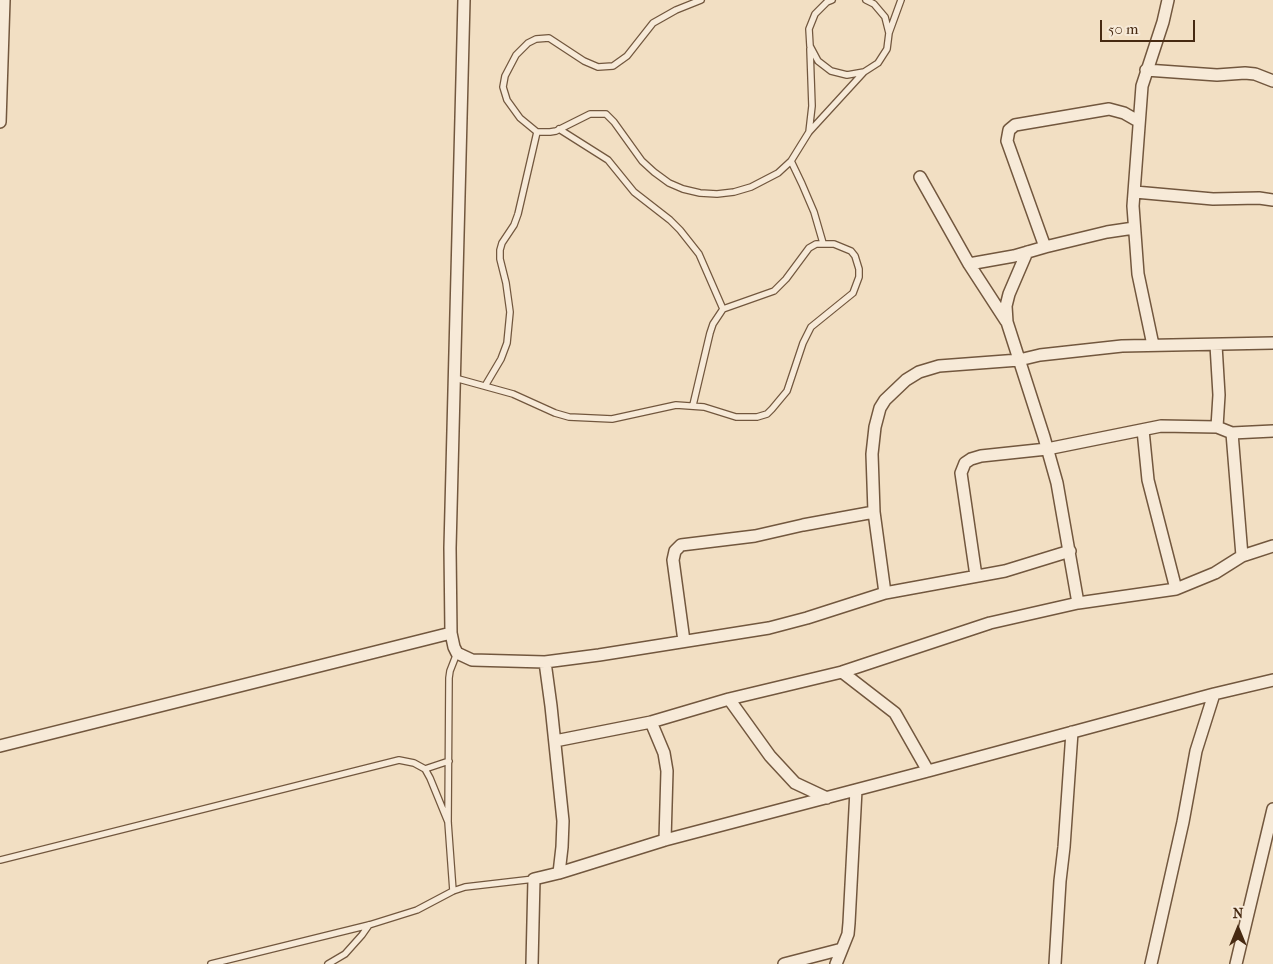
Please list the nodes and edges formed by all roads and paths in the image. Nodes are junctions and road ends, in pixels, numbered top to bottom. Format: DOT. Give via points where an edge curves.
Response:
graph roads {
  1 [pos="4,0"];
  2 [pos="464,0"];
  3 [pos="702,0"];
  4 [pos="832,0"];
  5 [pos="866,0"];
  6 [pos="901,0"];
  7 [pos="1168,0"];
  8 [pos="889,33"];
  9 [pos="810,46"];
  10 [pos="1146,70"];
  11 [pos="864,72"];
  12 [pos="1273,81"];
  13 [pos="1138,121"];
  14 [pos="0,122"];
  15 [pos="559,129"];
  16 [pos="537,132"];
  17 [pos="809,132"];
  18 [pos="791,160"];
  19 [pos="920,177"];
  20 [pos="1135,192"];
  21 [pos="1273,200"];
  22 [pos="1134,228"];
  23 [pos="823,243"];
  24 [pos="1045,247"];
  25 [pos="1028,252"];
  26 [pos="968,264"];
  27 [pos="724,309"];
  28 [pos="1007,322"];
  29 [pos="1273,344"];
  30 [pos="1153,345"];
  31 [pos="1216,345"];
  32 [pos="1018,360"];
  33 [pos="455,378"];
  34 [pos="486,386"];
  35 [pos="694,405"];
  36 [pos="1217,427"];
  37 [pos="1143,430"];
  38 [pos="1273,431"];
  39 [pos="1232,433"];
  40 [pos="1047,449"];
  41 [pos="874,512"];
  42 [pos="1273,546"];
  43 [pos="1070,551"];
  44 [pos="1242,556"];
  45 [pos="976,576"];
  46 [pos="1176,589"];
  47 [pos="885,594"];
  48 [pos="1078,603"];
  49 [pos="451,633"];
  50 [pos="684,641"];
  51 [pos="457,653"];
  52 [pos="545,662"];
  53 [pos="842,672"];
  54 [pos="1273,680"];
  55 [pos="1214,694"];
  56 [pos="729,699"];
  57 [pos="651,722"];
  58 [pos="1072,732"];
  59 [pos="555,741"];
  60 [pos="0,746"];
  61 [pos="449,761"];
  62 [pos="425,769"];
  63 [pos="928,771"];
  64 [pos="856,790"];
  65 [pos="826,798"];
  66 [pos="1273,809"];
  67 [pos="448,822"];
  68 [pos="665,840"];
  69 [pos="0,860"];
  70 [pos="559,873"];
  71 [pos="534,879"];
  72 [pos="453,891"];
  73 [pos="369,925"];
  74 [pos="842,949"];
  75 [pos="211,964"];
  76 [pos="328,964"];
  77 [pos="532,964"];
  78 [pos="784,964"];
  79 [pos="836,964"];
  80 [pos="1055,964"];
  81 [pos="1151,964"];
  82 [pos="1236,964"];
  1 -- 14 [label="street"];
  2 -- 33 [label="street"];
  3 -- 16 [label="lane" via="653,23 627,56 613,66 598,67 584,62 549,38 528,43 510,64 503,87 512,109"];
  4 -- 9 [label="lane" via="815,14 809,29"];
  5 -- 8 [label="lane" via="885,17"];
  6 -- 8 [label="lane"];
  7 -- 10 [label="street"];
  8 -- 11 [label="lane" via="887,49 878,63"];
  9 -- 11 [label="lane" via="818,61 831,71 847,75"];
  9 -- 17 [label="lane" via="812,106"];
  10 -- 12 [label="street" via="1217,76 1245,73"];
  10 -- 13 [label="street"];
  11 -- 17 [label="lane"];
  13 -- 20 [label="street"];
  13 -- 24 [label="street" via="1109,109 1015,125 1009,130 1007,141"];
  15 -- 16 [label="lane"];
  15 -- 18 [label="lane" via="590,114 606,114 654,172 669,183 700,193 717,194 751,187 778,173"];
  15 -- 27 [label="lane" via="608,160 634,192 680,230 699,254"];
  16 -- 34 [label="lane" via="518,214 500,250 510,312 507,343"];
  17 -- 18 [label="lane"];
  18 -- 23 [label="lane"];
  19 -- 26 [label="street"];
  20 -- 21 [label="street" via="1213,200"];
  20 -- 22 [label="street"];
  22 -- 24 [label="street"];
  22 -- 30 [label="street" via="1138,274"];
  23 -- 27 [label="lane" via="809,248 774,291"];
  23 -- 35 [label="lane" via="851,251 858,262 858,282 848,299 811,327 779,402 767,414 746,418"];
  24 -- 25 [label="street"];
  25 -- 26 [label="street"];
  25 -- 28 [label="street" via="1009,294"];
  26 -- 28 [label="street"];
  27 -- 35 [label="lane" via="710,333"];
  28 -- 32 [label="street"];
  29 -- 31 [label="street"];
  30 -- 31 [label="street"];
  30 -- 32 [label="street" via="1072,351"];
  31 -- 36 [label="street"];
  32 -- 40 [label="street"];
  32 -- 41 [label="street" via="931,368 919,372 894,390 880,408 875,427 872,454"];
  33 -- 34 [label="lane"];
  33 -- 49 [label="street"];
  34 -- 35 [label="lane" via="569,417 612,419 676,404"];
  36 -- 37 [label="street" via="1160,426"];
  36 -- 39 [label="street"];
  37 -- 40 [label="street"];
  37 -- 46 [label="street" via="1148,480"];
  38 -- 39 [label="street"];
  39 -- 44 [label="street"];
  40 -- 43 [label="street"];
  40 -- 45 [label="street" via="981,456 965,463 962,473"];
  41 -- 47 [label="street"];
  41 -- 50 [label="street" via="755,536 681,545 674,551 674,560"];
  42 -- 44 [label="street"];
  43 -- 45 [label="street" via="1005,571"];
  43 -- 48 [label="street"];
  44 -- 46 [label="street" via="1215,573"];
  45 -- 47 [label="street"];
  46 -- 48 [label="street"];
  47 -- 50 [label="street" via="769,628"];
  48 -- 53 [label="street" via="990,623"];
  49 -- 51 [label="street"];
  49 -- 60 [label="street"];
  50 -- 52 [label="street"];
  51 -- 52 [label="street" via="472,660"];
  51 -- 61 [label="lane" via="449,678"];
  52 -- 59 [label="street"];
  53 -- 56 [label="street"];
  53 -- 63 [label="street" via="896,714"];
  54 -- 55 [label="street"];
  55 -- 58 [label="street"];
  55 -- 81 [label="street" via="1196,751"];
  56 -- 57 [label="street"];
  56 -- 65 [label="street" via="770,756 795,783"];
  57 -- 59 [label="street"];
  57 -- 68 [label="street" via="664,753 667,771"];
  58 -- 63 [label="street"];
  58 -- 80 [label="street"];
  59 -- 70 [label="street" via="562,821"];
  61 -- 62 [label="lane"];
  61 -- 67 [label="lane"];
  62 -- 67 [label="lane"];
  62 -- 69 [label="lane" via="399,760"];
  63 -- 64 [label="street"];
  64 -- 65 [label="street"];
  64 -- 74 [label="street" via="849,923"];
  65 -- 68 [label="street"];
  66 -- 82 [label="street"];
  67 -- 72 [label="lane"];
  68 -- 70 [label="street"];
  70 -- 71 [label="street"];
  71 -- 72 [label="lane"];
  71 -- 77 [label="street"];
  72 -- 73 [label="lane" via="417,910"];
  73 -- 75 [label="lane"];
  73 -- 76 [label="lane" via="344,954"];
  74 -- 78 [label="street"];
  74 -- 79 [label="street"];
}
